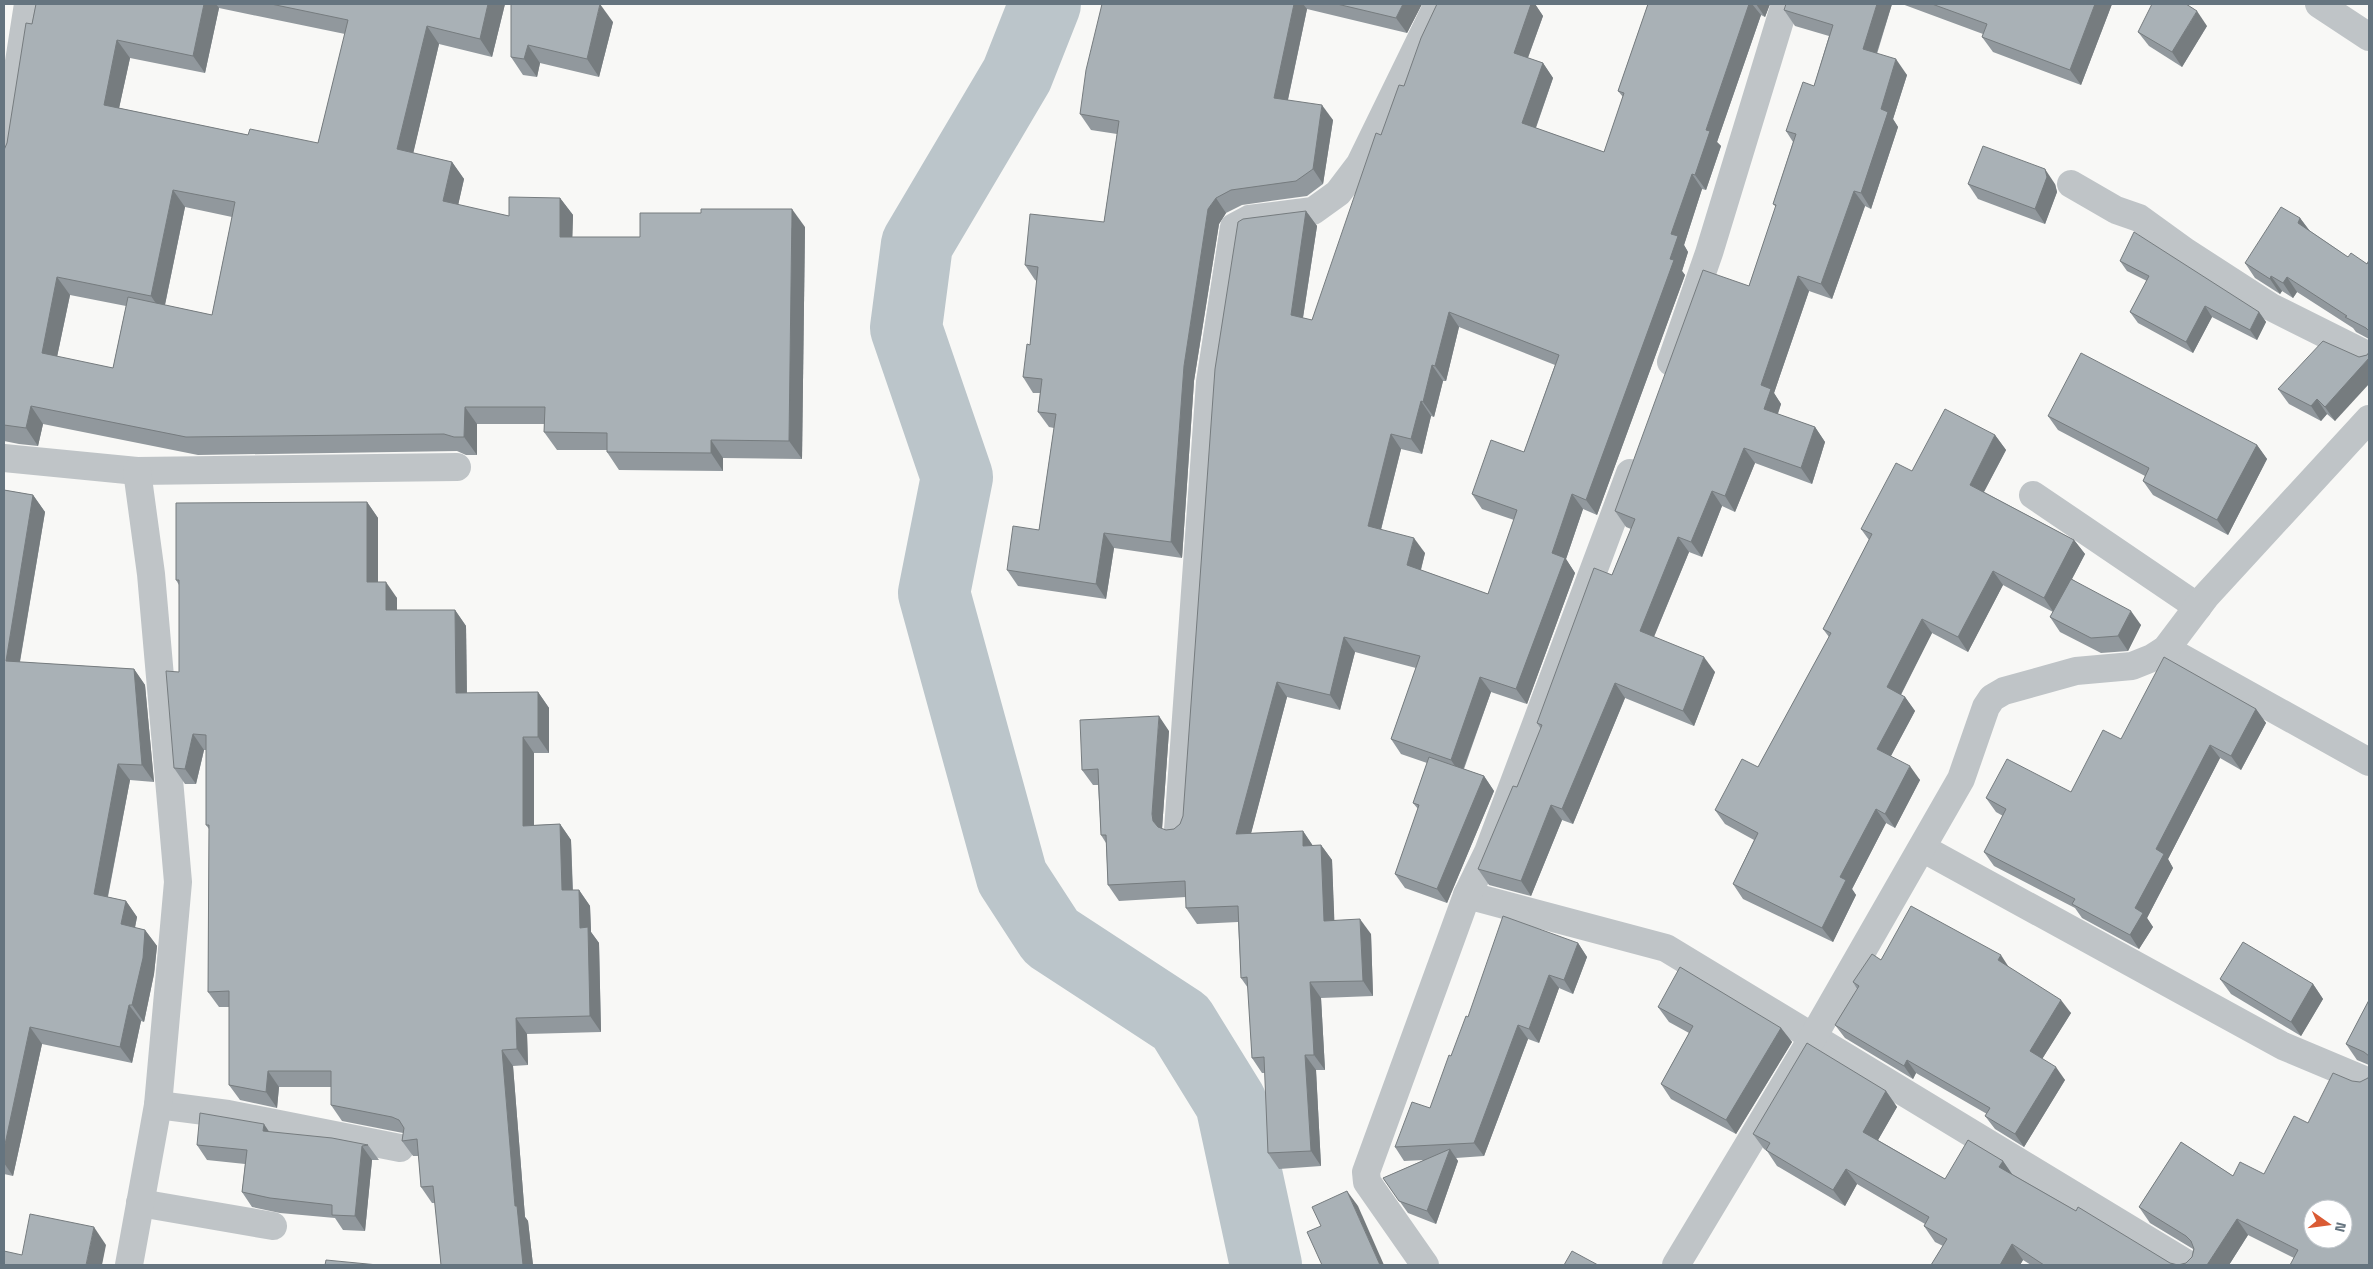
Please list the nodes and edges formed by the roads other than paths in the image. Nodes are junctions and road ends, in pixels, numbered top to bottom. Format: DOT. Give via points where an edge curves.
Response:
graph roads {
  1 [pos="28,4"];
  2 [pos="1438,4"];
  3 [pos="1785,4"];
  4 [pos="2319,4"];
  5 [pos="2369,37"];
  6 [pos="4,158"];
  7 [pos="2071,184"];
  8 [pos="2369,356"];
  9 [pos="1661,389"];
  10 [pos="2369,419"];
  11 [pos="1637,454"];
  12 [pos="4,458"];
  13 [pos="457,467"];
  14 [pos="137,471"];
  15 [pos="2033,495"];
  16 [pos="2198,608"];
  17 [pos="2166,649"];
  18 [pos="2369,762"];
  19 [pos="1178,830"];
  20 [pos="1922,848"];
  21 [pos="1467,895"];
  22 [pos="1813,1037"];
  23 [pos="2369,1082"];
  24 [pos="158,1105"];
  25 [pos="400,1148"];
  26 [pos="140,1203"];
  27 [pos="273,1226"];
  28 [pos="129,1265"];
  29 [pos="1425,1265"];
  30 [pos="1676,1265"];
  31 [pos="2188,1265"];
  1 -- 6 [label="street"];
  2 -- 19 [label="street" via="1360,164 1338,193 1314,211 1249,219 1234,227 1210,382"];
  3 -- 9 [label="street" via="1708,252"];
  4 -- 5 [label="street"];
  7 -- 8 [label="street" via="2116,210 2139,218 2271,307"];
  10 -- 16 [label="street"];
  11 -- 21 [label="street" via="1494,838"];
  12 -- 14 [label="street"];
  13 -- 14 [label="street"];
  14 -- 24 [label="street" via="151,574 178,882"];
  15 -- 16 [label="street"];
  16 -- 17 [label="street"];
  17 -- 18 [label="street"];
  17 -- 20 [label="street" via="2132,666 2076,671 2004,691 1992,698 1961,779"];
  20 -- 22 [label="street"];
  20 -- 23 [label="street" via="2283,1046"];
  21 -- 22 [label="street" via="1666,948"];
  21 -- 29 [label="street" via="1366,1172 1368,1182"];
  22 -- 30 [label="street"];
  22 -- 31 [label="street"];
  24 -- 25 [label="street" via="228,1114"];
  24 -- 26 [label="street"];
  26 -- 27 [label="street"];
  26 -- 28 [label="street"];
}
